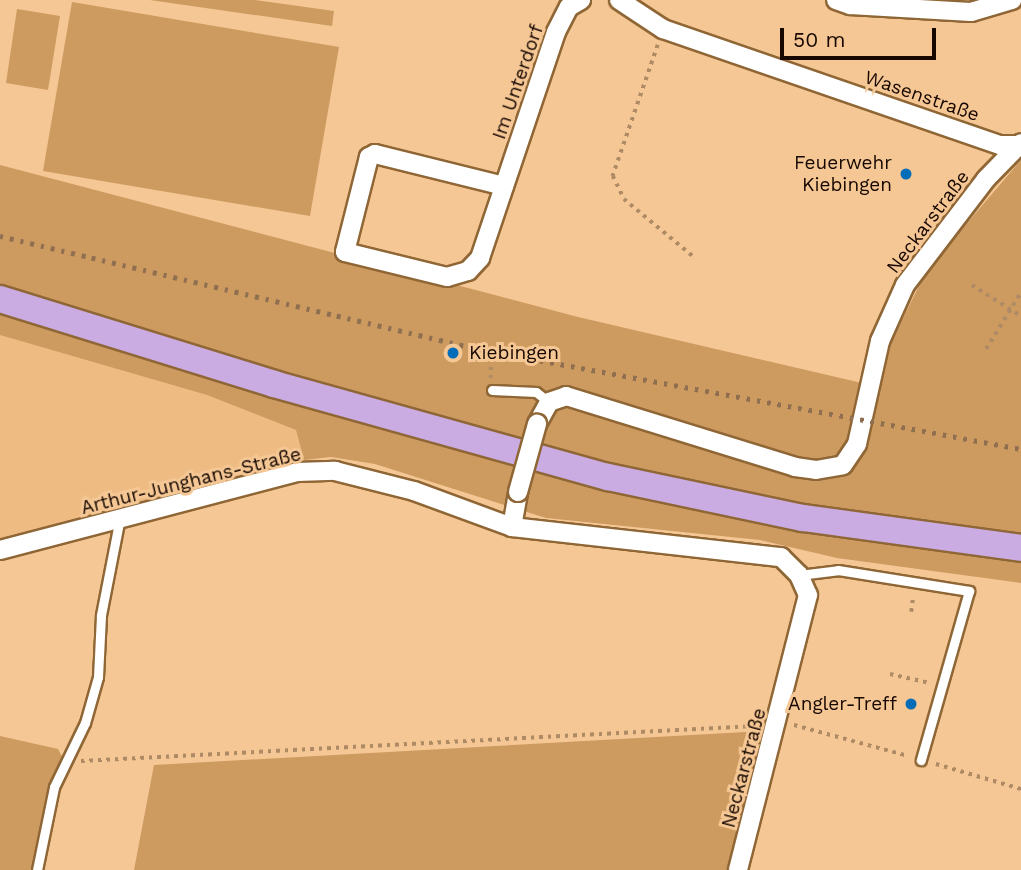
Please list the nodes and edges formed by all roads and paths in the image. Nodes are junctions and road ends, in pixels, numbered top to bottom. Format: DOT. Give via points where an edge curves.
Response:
graph roads {
  1 [pos="581,0"];
  2 [pos="619,0"];
  3 [pos="835,0"];
  4 [pos="1012,0"];
  5 [pos="663,29"];
  6 [pos="1020,144"];
  7 [pos="505,186"];
  8 [pos="695,258"];
  9 [pos="972,285"];
  10 [pos="1021,292"];
  11 [pos="0,299"];
  12 [pos="1011,309"];
  13 [pos="1021,316"];
  14 [pos="986,349"];
  15 [pos="492,390"];
  16 [pos="549,402"];
  17 [pos="118,522"];
  18 [pos="512,527"];
  19 [pos="1021,548"];
  20 [pos="0,550"];
  21 [pos="799,575"];
  22 [pos="890,674"];
  23 [pos="942,686"];
  24 [pos="778,722"];
  25 [pos="922,760"];
  26 [pos="65,762"];
  27 [pos="1021,789"];
  28 [pos="37,870"];
  29 [pos="738,870"];
  1 -- 7 [label="street, Im Unterdorf" via="569,7 556,32"];
  2 -- 5 [label="street, Wasenstraße"];
  3 -- 4 [label="street" via="850,5 971,12"];
  5 -- 6 [label="street, Wasenstraße" via="1000,145"];
  5 -- 8 [label="path" via="612,176 624,199"];
  6 -- 16 [label="street, Neckarstraße" via="986,179 905,285 880,341 852,457 830,470 806,469 566,397"];
  7 -- 7 [label="street, Im Unterdorf" via="480,258 468,271 447,277 345,252 369,157 374,154"];
  9 -- 12 [label="path"];
  10 -- 12 [label="path"];
  11 -- 19 [label="main road" via="274,384 608,477 803,517"];
  12 -- 13 [label="path"];
  12 -- 14 [label="path"];
  15 -- 16 [label="lane" via="537,392"];
  16 -- 18 [label="street, bridge" via="537,424"];
  17 -- 18 [label="street, Arthur-Junghans-Straße" via="297,472 335,471 414,491"];
  17 -- 20 [label="street, Arthur-Junghans-Straße"];
  17 -- 26 [label="lane" via="101,615 98,677 85,723"];
  18 -- 21 [label="street, Arthur-Junghans-Straße" via="780,557"];
  21 -- 23 [label="lane" via="838,570 969,591"];
  21 -- 24 [label="street, Neckarstraße" via="807,595"];
  22 -- 23 [label="path"];
  23 -- 25 [label="lane"];
  24 -- 25 [label="path"];
  24 -- 26 [label="path" via="414,746"];
  24 -- 29 [label="street, Neckarstraße"];
  25 -- 27 [label="path"];
  26 -- 28 [label="lane" via="54,787"];
}
